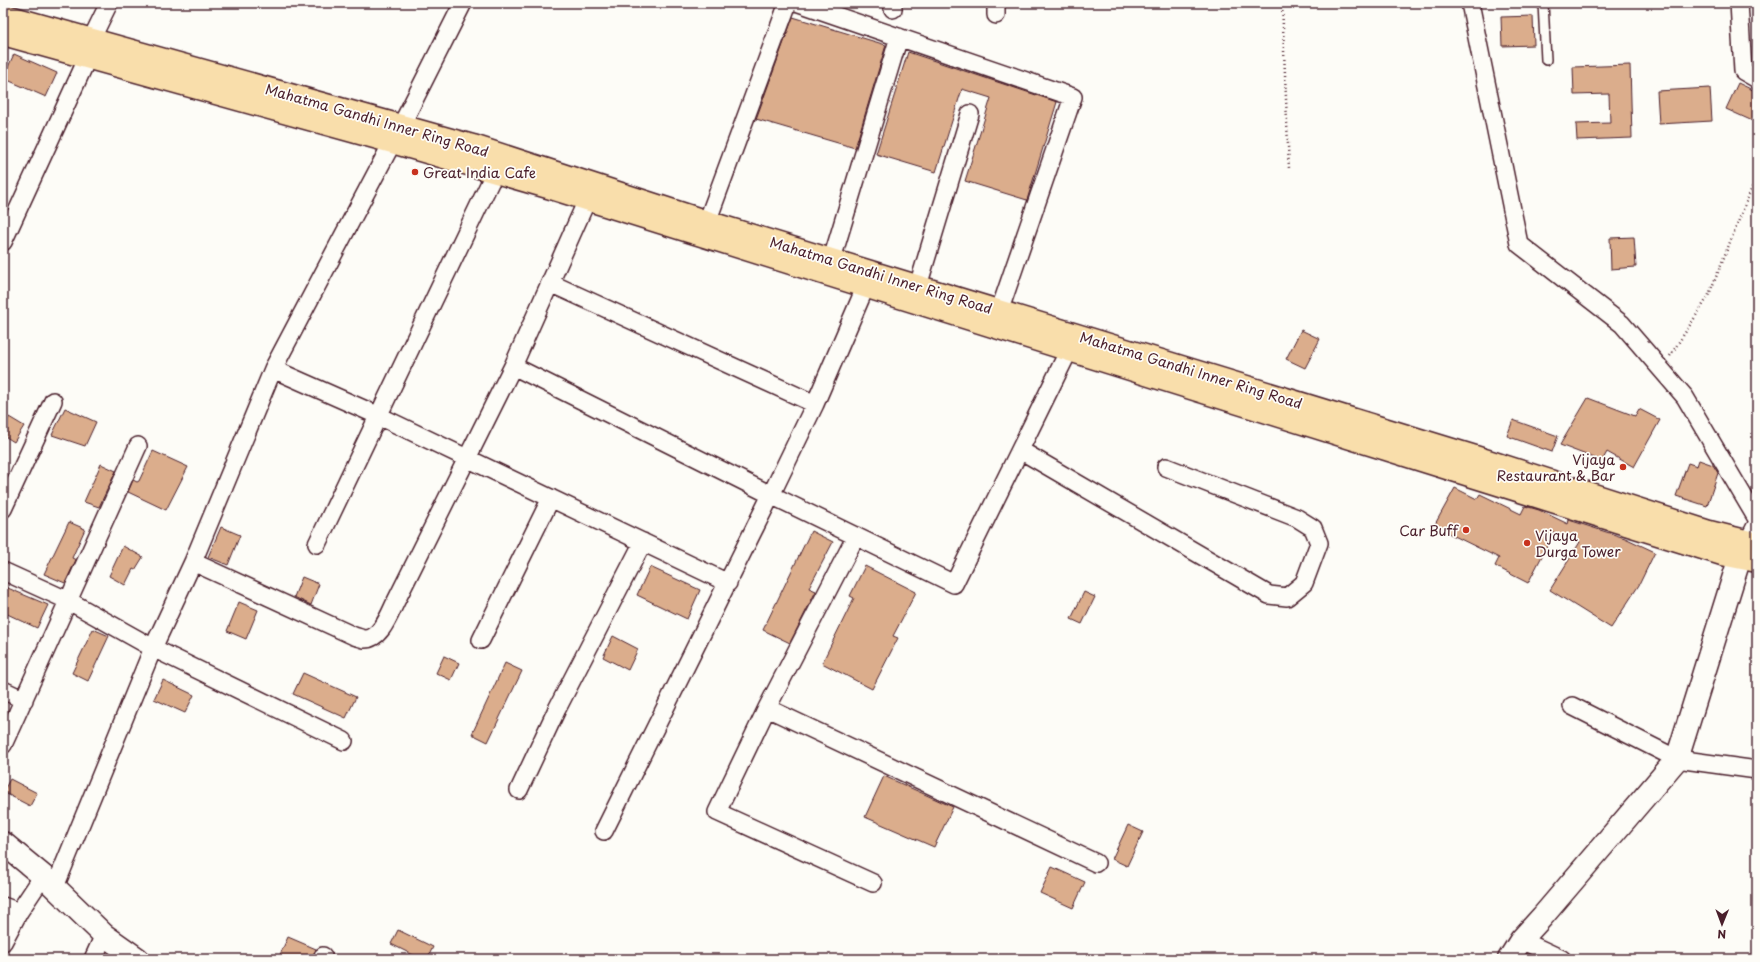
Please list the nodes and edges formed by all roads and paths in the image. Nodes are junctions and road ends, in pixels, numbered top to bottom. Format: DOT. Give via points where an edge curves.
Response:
graph roads {
  1 [pos="109,3"];
  2 [pos="463,3"];
  3 [pos="788,3"];
  4 [pos="799,3"];
  5 [pos="1282,3"];
  6 [pos="1470,3"];
  7 [pos="1544,3"];
  8 [pos="1739,3"];
  9 [pos="3,15"];
  10 [pos="3,34"];
  11 [pos="899,37"];
  12 [pos="90,48"];
  13 [pos="1546,60"];
  14 [pos="1757,79"];
  15 [pos="970,114"];
  16 [pos="396,134"];
  17 [pos="1290,169"];
  18 [pos="495,172"];
  19 [pos="1757,175"];
  20 [pos="587,200"];
  21 [pos="707,222"];
  22 [pos="5,232"];
  23 [pos="832,259"];
  24 [pos="550,283"];
  25 [pos="918,286"];
  26 [pos="865,288"];
  27 [pos="999,312"];
  28 [pos="1069,350"];
  29 [pos="513,366"];
  30 [pos="273,369"];
  31 [pos="1661,370"];
  32 [pos="53,401"];
  33 [pos="815,404"];
  34 [pos="377,415"];
  35 [pos="138,446"];
  36 [pos="1020,450"];
  37 [pos="466,458"];
  38 [pos="1166,467"];
  39 [pos="771,495"];
  40 [pos="551,498"];
  41 [pos="3,509"];
  42 [pos="1757,519"];
  43 [pos="856,536"];
  44 [pos="643,542"];
  45 [pos="317,544"];
  46 [pos="1752,547"];
  47 [pos="193,562"];
  48 [pos="3,571"];
  49 [pos="728,583"];
  50 [pos="69,601"];
  51 [pos="481,640"];
  52 [pos="152,648"];
  53 [pos="3,690"];
  54 [pos="24,700"];
  55 [pos="1572,706"];
  56 [pos="767,708"];
  57 [pos="344,741"];
  58 [pos="3,745"];
  59 [pos="1677,759"];
  60 [pos="1757,770"];
  61 [pos="519,790"];
  62 [pos="604,831"];
  63 [pos="3,843"];
  64 [pos="1096,863"];
  65 [pos="49,881"];
  66 [pos="873,883"];
  67 [pos="11,909"];
  68 [pos="104,935"];
  69 [pos="1520,940"];
  70 [pos="3,942"];
  71 [pos="93,959"];
  72 [pos="138,959"];
  73 [pos="1509,959"];
  74 [pos="1562,959"];
  1 -- 12 [label="street"];
  2 -- 16 [label="street"];
  3 -- 21 [label="street"];
  4 -- 11 [label="street"];
  5 -- 17 [label="path"];
  6 -- 31 [label="street" via="1519,244 1622,324"];
  7 -- 13 [label="lane"];
  8 -- 14 [label="street" via="1742,71"];
  9 -- 12 [label="main road, Mahatma Gandhi Inner Ring Road"];
  10 -- 12 [label="main road, Mahatma Gandhi Inner Ring Road"];
  11 -- 23 [label="street"];
  11 -- 27 [label="street" via="1073,97"];
  12 -- 16 [label="main road, Mahatma Gandhi Inner Ring Road"];
  12 -- 22 [label="street"];
  15 -- 25 [label="street"];
  16 -- 18 [label="main road, Mahatma Gandhi Inner Ring Road"];
  16 -- 21 [label="main road, Mahatma Gandhi Inner Ring Road" via="473,146"];
  16 -- 30 [label="street"];
  18 -- 20 [label="main road, Mahatma Gandhi Inner Ring Road"];
  18 -- 34 [label="street"];
  19 -- 31 [label="path" via="1708,297"];
  20 -- 24 [label="street"];
  20 -- 26 [label="main road, Mahatma Gandhi Inner Ring Road"];
  21 -- 23 [label="main road, Mahatma Gandhi Inner Ring Road"];
  23 -- 25 [label="main road, Mahatma Gandhi Inner Ring Road"];
  24 -- 29 [label="street"];
  24 -- 33 [label="street"];
  25 -- 27 [label="main road, Mahatma Gandhi Inner Ring Road"];
  26 -- 28 [label="main road, Mahatma Gandhi Inner Ring Road"];
  26 -- 33 [label="street"];
  27 -- 46 [label="main road, Mahatma Gandhi Inner Ring Road" via="1434,444"];
  28 -- 36 [label="street"];
  28 -- 46 [label="main road, Mahatma Gandhi Inner Ring Road" via="1722,554"];
  29 -- 37 [label="street"];
  29 -- 39 [label="street"];
  30 -- 34 [label="street"];
  30 -- 47 [label="street"];
  31 -- 42 [label="street" via="1685,397"];
  32 -- 41 [label="street"];
  33 -- 39 [label="street"];
  34 -- 37 [label="street"];
  34 -- 45 [label="street"];
  35 -- 50 [label="street"];
  36 -- 38 [label="street" via="1269,595 1287,597 1304,583 1320,543 1313,528 1297,518"];
  36 -- 43 [label="street" via="954,584"];
  37 -- 40 [label="street"];
  37 -- 47 [label="street" via="396,600 380,630 373,636 364,639 354,636"];
  39 -- 43 [label="street"];
  39 -- 49 [label="street"];
  40 -- 44 [label="street"];
  40 -- 51 [label="street"];
  43 -- 56 [label="street"];
  44 -- 49 [label="street"];
  44 -- 61 [label="street" via="557,709"];
  46 -- 59 [label="main road"];
  47 -- 52 [label="street"];
  48 -- 50 [label="street"];
  49 -- 62 [label="street"];
  50 -- 52 [label="street"];
  50 -- 54 [label="street"];
  52 -- 57 [label="street"];
  52 -- 65 [label="street"];
  53 -- 54 [label="street"];
  54 -- 58 [label="street"];
  55 -- 59 [label="street"];
  56 -- 64 [label="street"];
  56 -- 66 [label="street" via="717,812"];
  59 -- 60 [label="street"];
  59 -- 69 [label="main road"];
  63 -- 65 [label="main road"];
  65 -- 67 [label="street"];
  65 -- 68 [label="main road"];
  67 -- 70 [label="street"];
  68 -- 71 [label="street"];
  68 -- 72 [label="main road"];
  69 -- 73 [label="main road"];
  69 -- 74 [label="street"];
}
